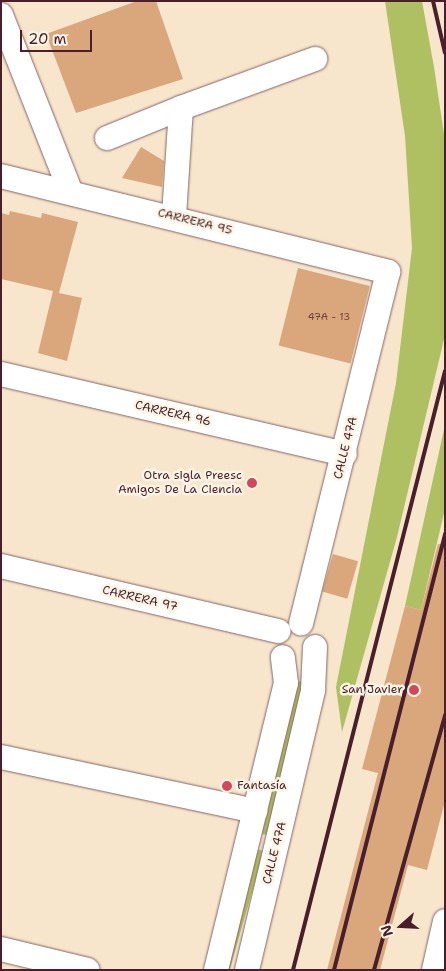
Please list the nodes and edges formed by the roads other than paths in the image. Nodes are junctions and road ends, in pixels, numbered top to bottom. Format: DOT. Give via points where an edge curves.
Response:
graph roads {
  1 [pos="1,15"];
  2 [pos="315,59"];
  3 [pos="182,108"];
  4 [pos="107,138"];
  5 [pos="1,176"];
  6 [pos="70,190"];
  7 [pos="174,216"];
  8 [pos="388,272"];
  9 [pos="1,374"];
  10 [pos="344,454"];
  11 [pos="1,566"];
  12 [pos="301,623"];
  13 [pos="279,631"];
  14 [pos="315,647"];
  15 [pos="283,658"];
  16 [pos="1,757"];
  17 [pos="255,811"];
  18 [pos="445,922"];
  19 [pos="1,949"];
  20 [pos="88,970"];
  21 [pos="216,970"];
  22 [pos="247,970"];
  23 [pos="434,970"];
  1 -- 6 [label="street"];
  2 -- 3 [label="street"];
  3 -- 4 [label="street"];
  3 -- 7 [label="street"];
  5 -- 6 [label="street, CARRERA 95"];
  6 -- 7 [label="street, CARRERA 95"];
  7 -- 8 [label="street, CARRERA 95"];
  8 -- 10 [label="street, CALLE 47A"];
  9 -- 10 [label="street, CARRERA 96"];
  10 -- 12 [label="street, CALLE 47A"];
  11 -- 13 [label="street, CARRERA 97"];
  12 -- 13 [label="street" via="285,625"];
  12 -- 14 [label="street" via="313,632"];
  13 -- 15 [label="street" via="276,645"];
  14 -- 15 [label="street" via="306,659 298,662"];
  14 -- 22 [label="street, CALLE 47A" via="314,690"];
  15 -- 17 [label="street" via="286,683"];
  16 -- 17 [label="street"];
  17 -- 21 [label="street"];
  18 -- 23 [label="street"];
  19 -- 20 [label="street"];
}
